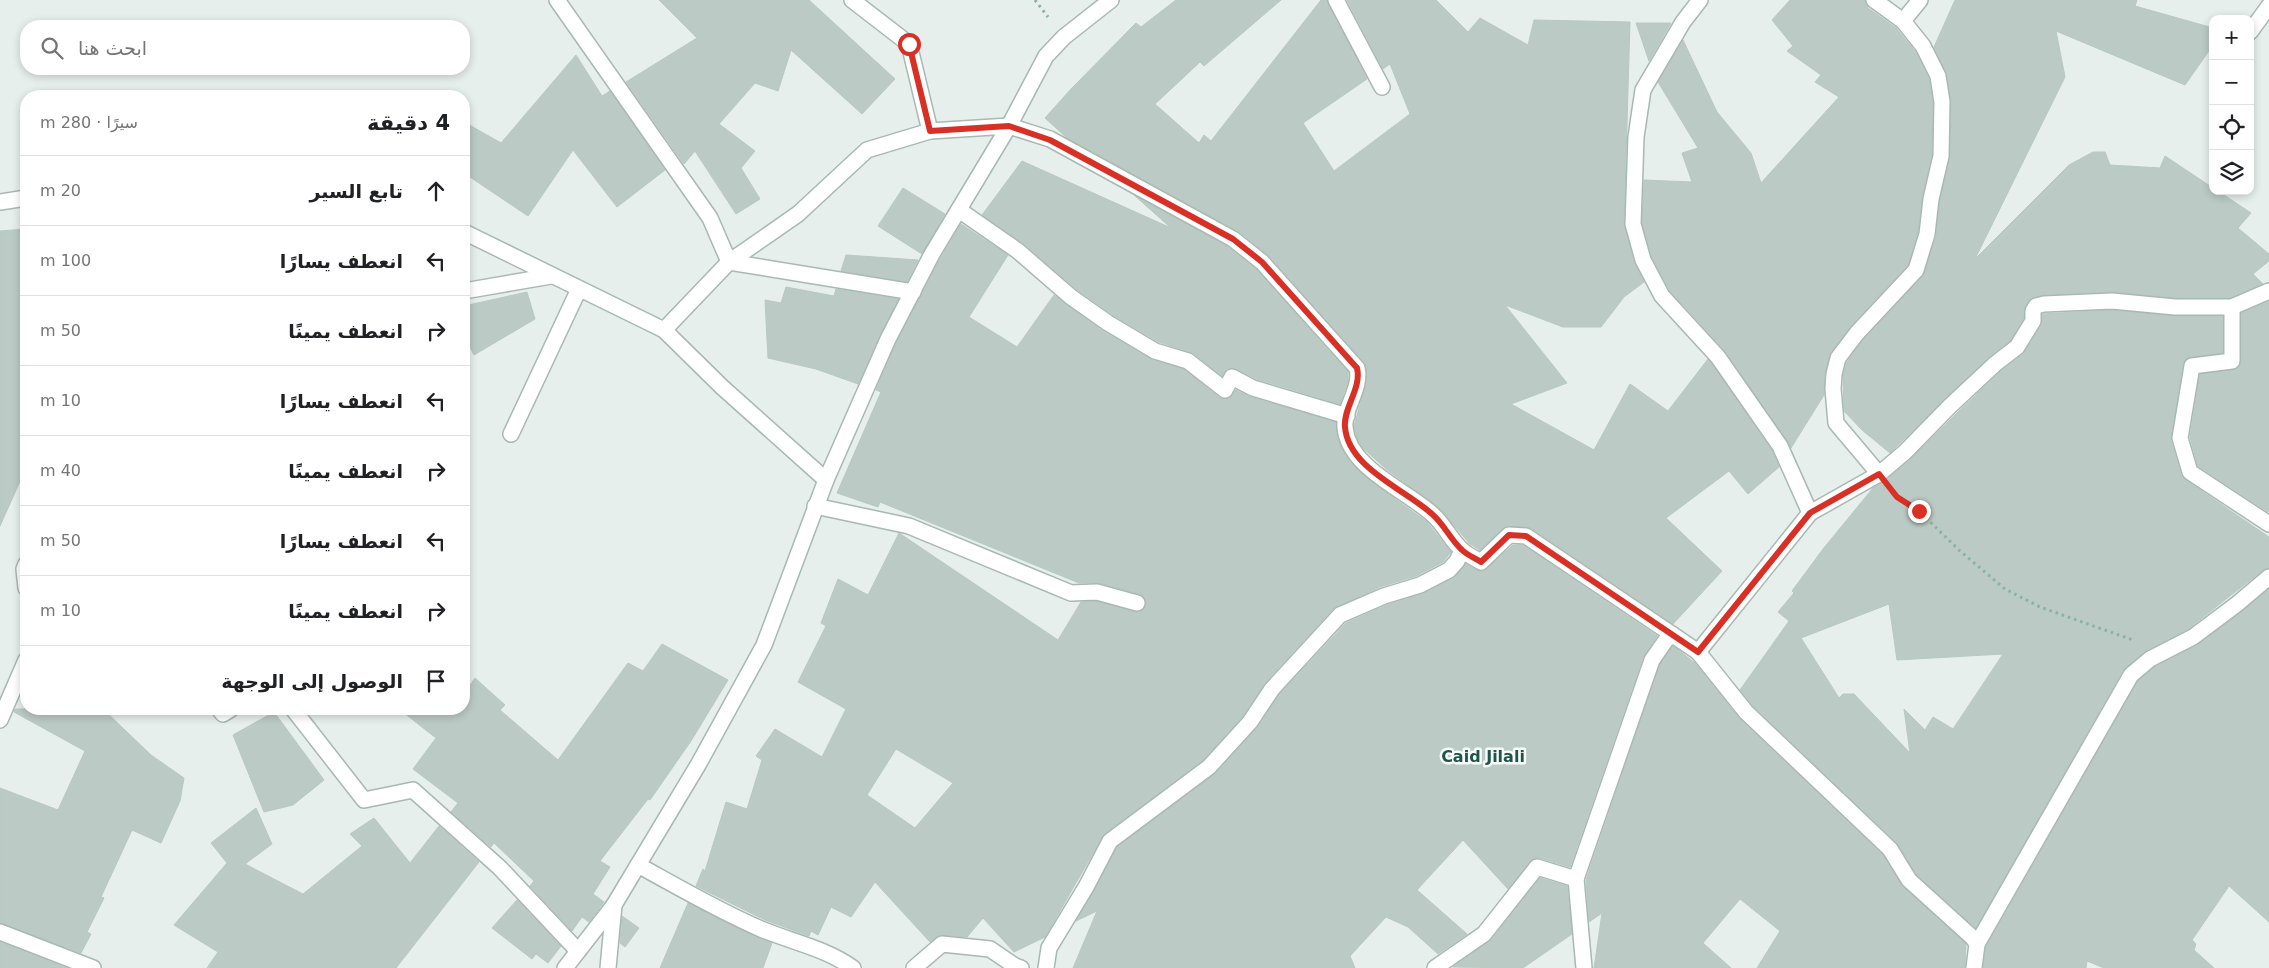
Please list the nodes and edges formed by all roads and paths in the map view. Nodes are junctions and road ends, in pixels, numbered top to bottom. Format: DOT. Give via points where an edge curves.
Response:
graph roads {
  1 [pos="557,0"];
  2 [pos="852,0"];
  3 [pos="1111,0"];
  4 [pos="1336,0"];
  5 [pos="1700,0"];
  6 [pos="1874,0"];
  7 [pos="1920,0"];
  8 [pos="2269,6"];
  9 [pos="1904,21"];
  10 [pos="2254,27"];
  11 [pos="1382,87"];
  12 [pos="1009,126"];
  13 [pos="930,131"];
  14 [pos="20,199"];
  15 [pos="0,202"];
  16 [pos="958,210"];
  17 [pos="470,235"];
  18 [pos="729,262"];
  19 [pos="551,276"];
  20 [pos="579,289"];
  21 [pos="470,290"];
  22 [pos="2269,291"];
  23 [pos="913,292"];
  24 [pos="2232,306"];
  25 [pos="664,330"];
  26 [pos="1347,416"];
  27 [pos="511,434"];
  28 [pos="1879,474"];
  29 [pos="826,480"];
  30 [pos="815,506"];
  31 [pos="1810,513"];
  32 [pos="2269,524"];
  33 [pos="1462,550"];
  34 [pos="2269,577"];
  35 [pos="1137,603"];
  36 [pos="1672,635"];
  37 [pos="1698,652"];
  38 [pos="2150,658"];
  39 [pos="20,674"];
  40 [pos="298,715"];
  41 [pos="0,720"];
  42 [pos="638,865"];
  43 [pos="1576,879"];
  44 [pos="614,905"];
  45 [pos="0,932"];
  46 [pos="1977,944"];
  47 [pos="578,951"];
  48 [pos="93,968"];
  49 [pos="565,968"];
  50 [pos="608,968"];
  51 [pos="853,968"];
  52 [pos="914,968"];
  53 [pos="1022,968"];
  54 [pos="1046,968"];
  55 [pos="1435,968"];
  56 [pos="1584,968"];
  57 [pos="1974,968"];
  1 -- 18 [label="street" via="710,218"];
  2 -- 13 [label="street" via="909,44"];
  3 -- 12 [label="street" via="1064,37 1046,56"];
  4 -- 11 [label="street"];
  5 -- 31 [label="street" via="1642,90 1636,137 1633,224 1642,260 1662,296 1718,357 1780,446"];
  6 -- 9 [label="street"];
  7 -- 9 [label="street"];
  8 -- 10 [label="street"];
  9 -- 28 [label="street" via="1923,46 1938,76 1942,102 1941,156 1927,234 1919,263 1911,277 1857,333 1838,358 1833,390 1836,424"];
  12 -- 13 [label="street"];
  12 -- 16 [label="street"];
  12 -- 26 [label="street" via="1058,144 1233,239 1262,262 1357,368 1357,381"];
  13 -- 18 [label="street" via="867,150 798,214"];
  14 -- 15 [label="street"];
  16 -- 23 [label="street"];
  16 -- 26 [label="street" via="1018,251 1071,297 1108,323 1155,352 1188,361 1225,390 1232,377 1254,388"];
  17 -- 19 [label="street"];
  18 -- 23 [label="street"];
  18 -- 25 [label="street"];
  19 -- 20 [label="street"];
  19 -- 21 [label="street"];
  20 -- 25 [label="street"];
  20 -- 27 [label="street"];
  22 -- 24 [label="street"];
  23 -- 29 [label="street" via="888,339"];
  24 -- 28 [label="street" via="2175,307 2112,301 2036,306 2032,322 2017,347"];
  24 -- 32 [label="street" via="2232,361 2192,366 2180,438 2190,472"];
  25 -- 29 [label="street"];
  26 -- 33 [label="street" via="1344,425 1347,440 1357,456 1394,488 1432,514"];
  28 -- 31 [label="street"];
  28 -- 38 [label="path" via="1897,497 1919,511 2005,589 2040,607 2126,637 2138,643"];
  29 -- 30 [label="street"];
  30 -- 35 [label="street" via="909,526 1071,593 1097,592"];
  30 -- 42 [label="street" via="764,645"];
  31 -- 37 [label="street"];
  33 -- 36 [label="street" via="1481,562 1509,535 1526,536"];
  33 -- 54 [label="street" via="1450,570 1420,585 1340,615 1272,689 1250,722 1209,767 1110,840 1049,948"];
  34 -- 38 [label="street" via="2192,637"];
  36 -- 37 [label="street"];
  36 -- 43 [label="street" via="1652,660"];
  37 -- 46 [label="street" via="1746,712 1890,849 1909,880 1959,923"];
  38 -- 46 [label="street" via="2131,675"];
  39 -- 41 [label="street"];
  40 -- 47 [label="street" via="364,800 413,790 500,868"];
  42 -- 44 [label="street"];
  42 -- 51 [label="street" via="762,929 809,945"];
  43 -- 55 [label="street" via="1537,867 1484,934"];
  43 -- 56 [label="street"];
  44 -- 47 [label="street"];
  44 -- 50 [label="street"];
  45 -- 48 [label="street"];
  46 -- 57 [label="street"];
  47 -- 49 [label="street"];
  52 -- 53 [label="street" via="942,944 990,949"];
}
